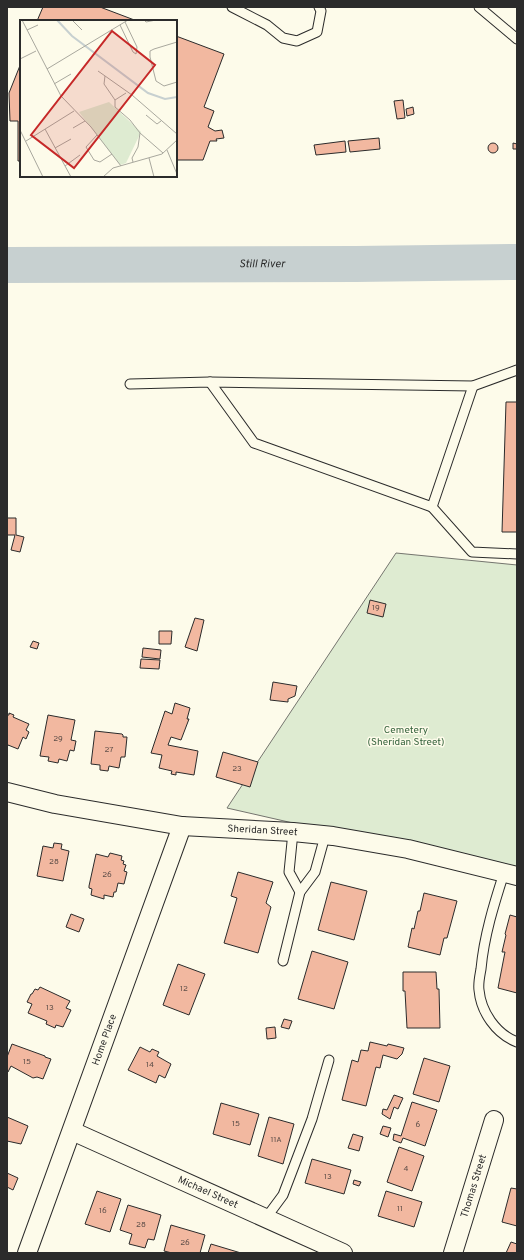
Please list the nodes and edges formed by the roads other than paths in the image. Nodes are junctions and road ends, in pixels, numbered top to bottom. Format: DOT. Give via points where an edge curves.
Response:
graph roads {
  1 [pos="232,7"];
  2 [pos="318,7"];
  3 [pos="479,7"];
  4 [pos="517,38"];
  5 [pos="517,370"];
  6 [pos="210,382"];
  7 [pos="130,384"];
  8 [pos="472,386"];
  9 [pos="432,507"];
  10 [pos="517,554"];
  11 [pos="7,792"];
  12 [pos="182,826"];
  13 [pos="293,832"];
  14 [pos="325,836"];
  15 [pos="510,874"];
  16 [pos="300,892"];
  17 [pos="283,961"];
  18 [pos="517,1042"];
  19 [pos="329,1060"];
  20 [pos="494,1120"];
  21 [pos="72,1130"];
  22 [pos="266,1218"];
  23 [pos="27,1253"];
  24 [pos="344,1253"];
  25 [pos="453,1253"];
  1 -- 2 [label="lane" via="267,25 283,38 297,41 317,32 321,12"];
  3 -- 4 [label="lane"];
  5 -- 8 [label="lane"];
  6 -- 7 [label="lane"];
  6 -- 8 [label="lane"];
  6 -- 9 [label="lane" via="254,443"];
  8 -- 9 [label="lane"];
  9 -- 10 [label="lane" via="472,552"];
  11 -- 12 [label="street, Sheridan Street" via="55,804"];
  12 -- 13 [label="street, Sheridan Street"];
  12 -- 21 [label="street, Home Place"];
  13 -- 14 [label="street, Sheridan Street"];
  13 -- 16 [label="lane" via="289,872"];
  14 -- 15 [label="street, Sheridan Street" via="408,849"];
  14 -- 16 [label="lane" via="315,872"];
  15 -- 18 [label="lane" via="489,922 482,953 479,988 480,999 492,1026"];
  16 -- 17 [label="lane"];
  19 -- 22 [label="lane" via="312,1119 283,1195"];
  20 -- 25 [label="street, Thomas Street"];
  21 -- 22 [label="street, Michael Street"];
  21 -- 23 [label="street, Home Place"];
  22 -- 24 [label="street, Michael Street"];
}
